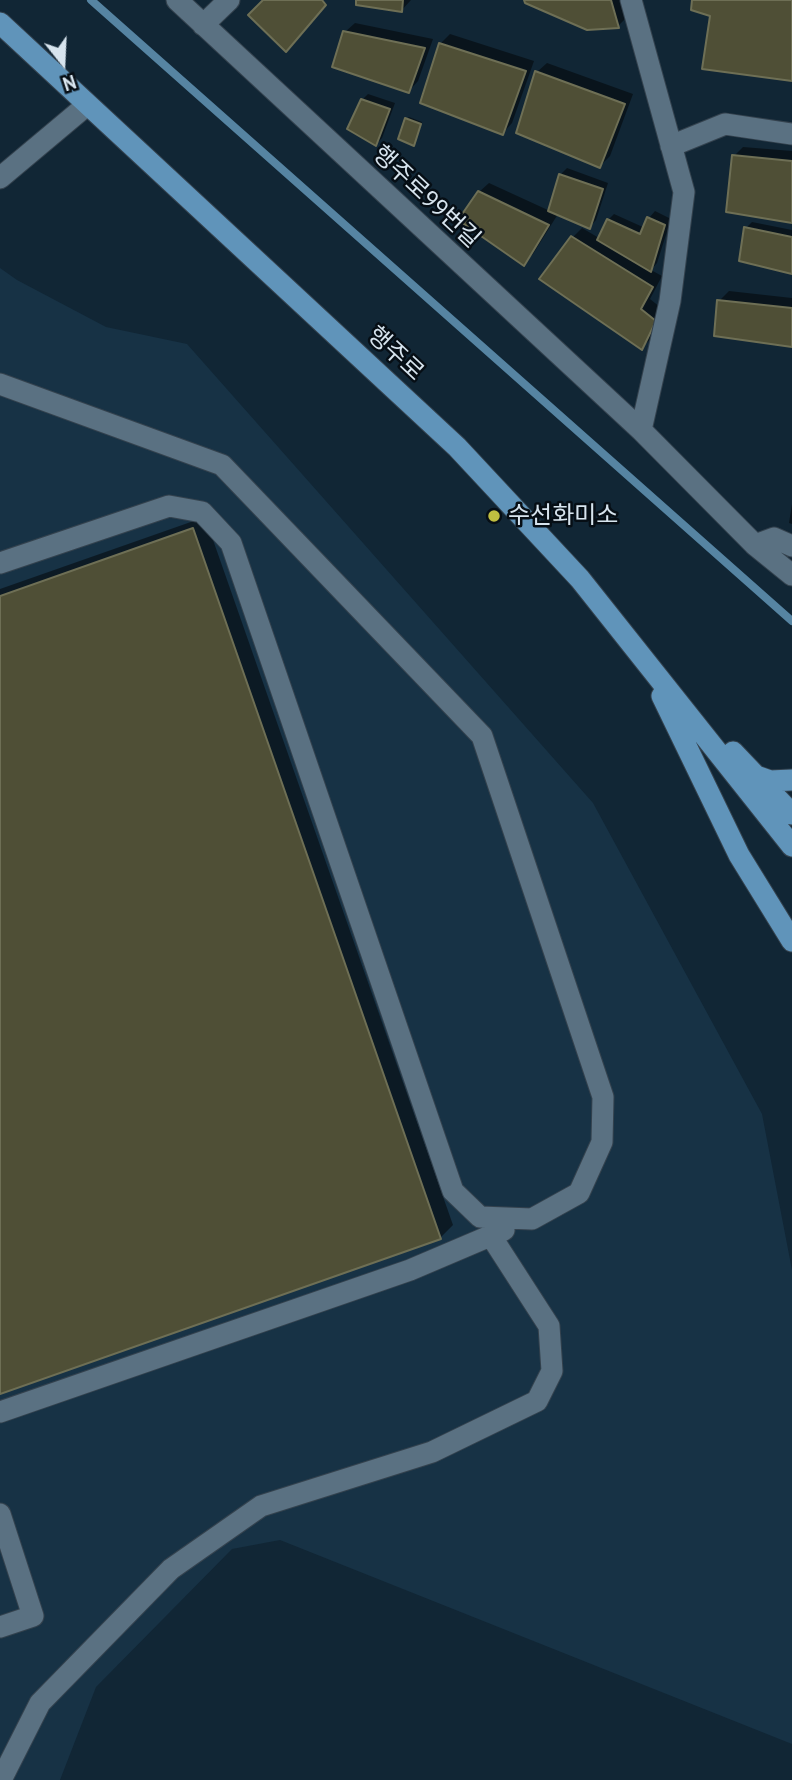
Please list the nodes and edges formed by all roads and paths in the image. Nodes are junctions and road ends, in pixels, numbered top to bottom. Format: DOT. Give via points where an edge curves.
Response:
graph roads {
  1 [pos="177,0"];
  2 [pos="229,0"];
  3 [pos="631,0"];
  4 [pos="0,23"];
  5 [pos="202,25"];
  6 [pos="87,105"];
  7 [pos="792,134"];
  8 [pos="671,146"];
  9 [pos="0,178"];
  10 [pos="0,384"];
  11 [pos="641,430"];
  12 [pos="755,545"];
  13 [pos="792,546"];
  14 [pos="0,563"];
  15 [pos="792,575"];
  16 [pos="646,663"];
  17 [pos="756,776"];
  18 [pos="792,780"];
  19 [pos="792,814"];
  20 [pos="792,846"];
  21 [pos="792,941"];
  22 [pos="532,1219"];
  23 [pos="491,1236"];
  24 [pos="0,1412"];
  25 [pos="0,1514"];
  26 [pos="0,1627"];
  27 [pos="1,1780"];
  1 -- 5 [label="street, 행주로99번길"];
  2 -- 5 [label="street"];
  3 -- 8 [label="street"];
  4 -- 6 [label="main road, 행주로"];
  5 -- 11 [label="street, 행주로99번길"];
  6 -- 9 [label="street"];
  6 -- 16 [label="main road, 행주로" via="457,447 580,579"];
  7 -- 8 [label="street" via="725,124"];
  8 -- 11 [label="street" via="684,192 670,301"];
  10 -- 22 [label="street" via="222,465 482,736 603,1097 602,1142 579,1193"];
  11 -- 12 [label="street, 행주로99번길"];
  12 -- 13 [label="street" via="774,538"];
  12 -- 15 [label="street, 행주로99번길"];
  14 -- 22 [label="street" via="169,506 202,512 231,543 453,1191 480,1217"];
  16 -- 17 [label="main road, 행주로"];
  16 -- 20 [label="main road, 행주로"];
  16 -- 21 [label="main road" via="739,855"];
  17 -- 18 [label="main road"];
  17 -- 19 [label="main road, 행주로"];
  22 -- 23 [label="street"];
  23 -- 24 [label="street" via="410,1270"];
  23 -- 27 [label="street" via="549,1326 552,1371 537,1401 432,1451 261,1506 171,1569 40,1703"];
  25 -- 26 [label="street" via="33,1616"];
}
